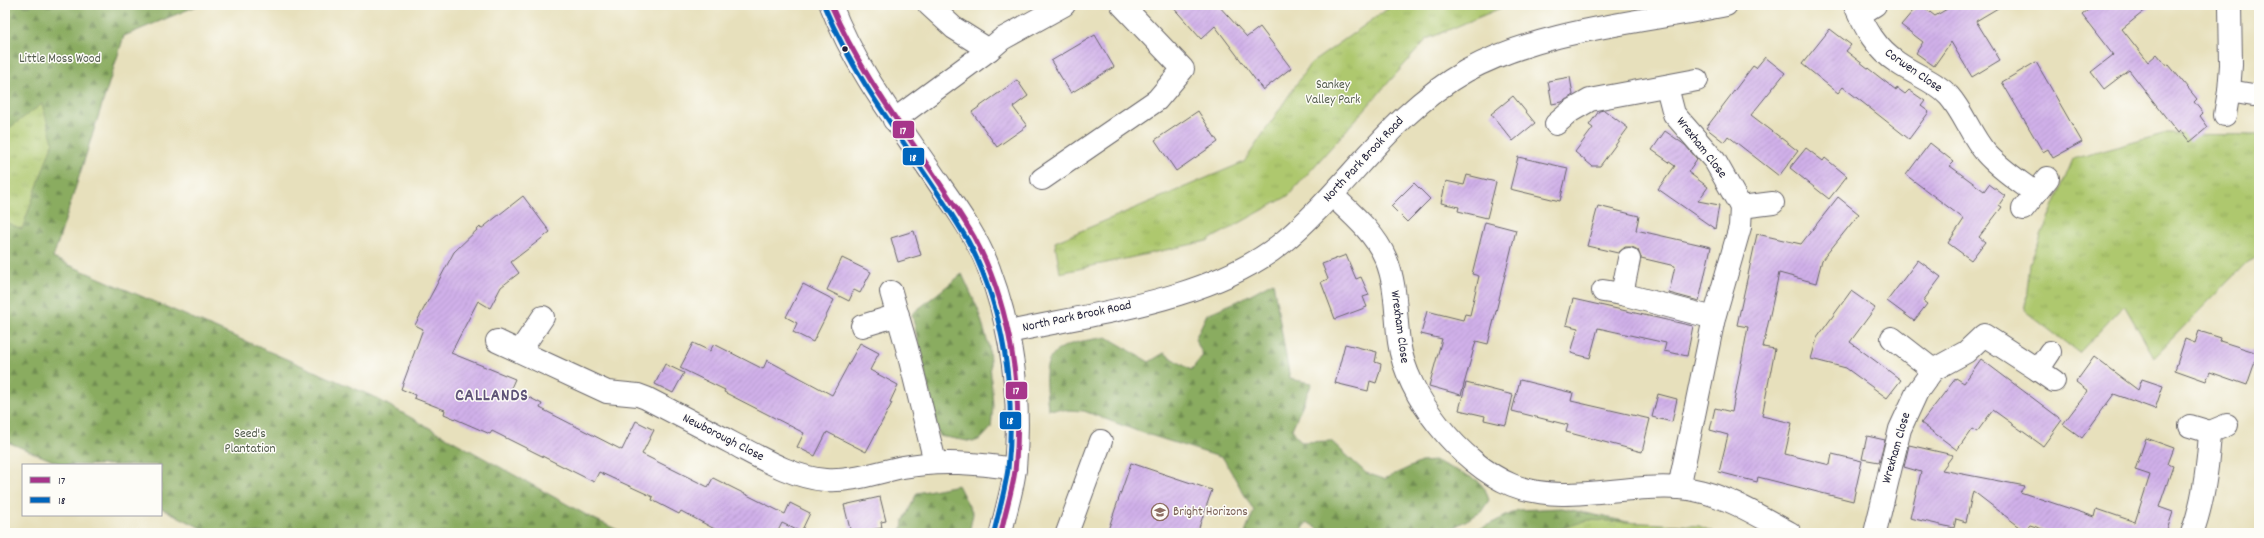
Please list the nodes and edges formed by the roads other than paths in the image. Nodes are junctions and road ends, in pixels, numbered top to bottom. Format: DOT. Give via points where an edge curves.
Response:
graph roads {
  1 [pos="831,5"];
  2 [pos="929,5"];
  3 [pos="1064,5"];
  4 [pos="1122,5"];
  5 [pos="1726,5"];
  6 [pos="2230,5"];
  7 [pos="1863,8"];
  8 [pos="1668,11"];
  9 [pos="989,50"];
  10 [pos="1697,80"];
  11 [pos="1667,87"];
  12 [pos="2229,91"];
  13 [pos="2253,95"];
  14 [pos="2225,114"];
  15 [pos="894,120"];
  16 [pos="1556,124"];
  17 [pos="1042,179"];
  18 [pos="2035,193"];
  19 [pos="1332,195"];
  20 [pos="1773,203"];
  21 [pos="1741,207"];
  22 [pos="1629,259"];
  23 [pos="891,292"];
  24 [pos="898,315"];
  25 [pos="543,317"];
  26 [pos="1714,318"];
  27 [pos="862,326"];
  28 [pos="1009,332"];
  29 [pos="1892,338"];
  30 [pos="497,340"];
  31 [pos="520,351"];
  32 [pos="2050,352"];
  33 [pos="1933,370"];
  34 [pos="2209,428"];
  35 [pos="1101,441"];
  36 [pos="935,462"];
  37 [pos="1015,469"];
  38 [pos="1679,488"];
  39 [pos="1001,533"];
  40 [pos="1067,533"];
  41 [pos="1790,533"];
  42 [pos="1874,533"];
  43 [pos="2192,533"];
  1 -- 15 [label="street" via="843,36 860,68"];
  2 -- 9 [label="street" via="954,28"];
  3 -- 9 [label="street" via="1002,39"];
  4 -- 17 [label="street" via="1183,69 1157,100"];
  5 -- 8 [label="street, North Park Brook Road"];
  6 -- 12 [label="street"];
  7 -- 18 [label="street, Corwen Close" via="1867,30 1879,47 1898,64 1935,84 1948,95 1986,153"];
  8 -- 19 [label="street, North Park Brook Road" via="1536,43 1495,57 1471,69 1410,111"];
  9 -- 15 [label="street"];
  10 -- 11 [label="street"];
  11 -- 16 [label="street" via="1590,100"];
  11 -- 21 [label="street, Wrexham Close" via="1674,114 1715,161"];
  12 -- 13 [label="street"];
  12 -- 14 [label="street"];
  15 -- 28 [label="street" via="943,188 973,237 989,268"];
  19 -- 28 [label="street, North Park Brook Road" via="1280,244 1252,263 1221,279 1143,303"];
  19 -- 38 [label="street, Wrexham Close" via="1367,229 1386,259 1396,301 1404,367 1415,392 1444,431 1469,456 1512,485 1540,491 1566,493"];
  20 -- 21 [label="street"];
  21 -- 26 [label="street" via="1740,227"];
  22 -- 26 [label="street" via="1612,292"];
  23 -- 24 [label="street"];
  24 -- 27 [label="street"];
  24 -- 36 [label="street"];
  25 -- 31 [label="street"];
  26 -- 38 [label="street"];
  28 -- 37 [label="street" via="1017,394"];
  29 -- 33 [label="street"];
  30 -- 31 [label="street, Newborough Close"];
  31 -- 36 [label="street, Newborough Close" via="607,392 646,398 768,461 812,478 854,479"];
  32 -- 33 [label="street, Wrexham Close" via="2046,376 1984,335 1966,352"];
  33 -- 42 [label="street, Wrexham Close" via="1916,392 1903,422"];
  34 -- 43 [label="street" via="2209,458 2200,510"];
  35 -- 40 [label="street"];
  36 -- 37 [label="street, Newborough Close" via="961,462"];
  37 -- 39 [label="street"];
  38 -- 41 [label="street, Wrexham Close" via="1705,492 1732,502"];
}
